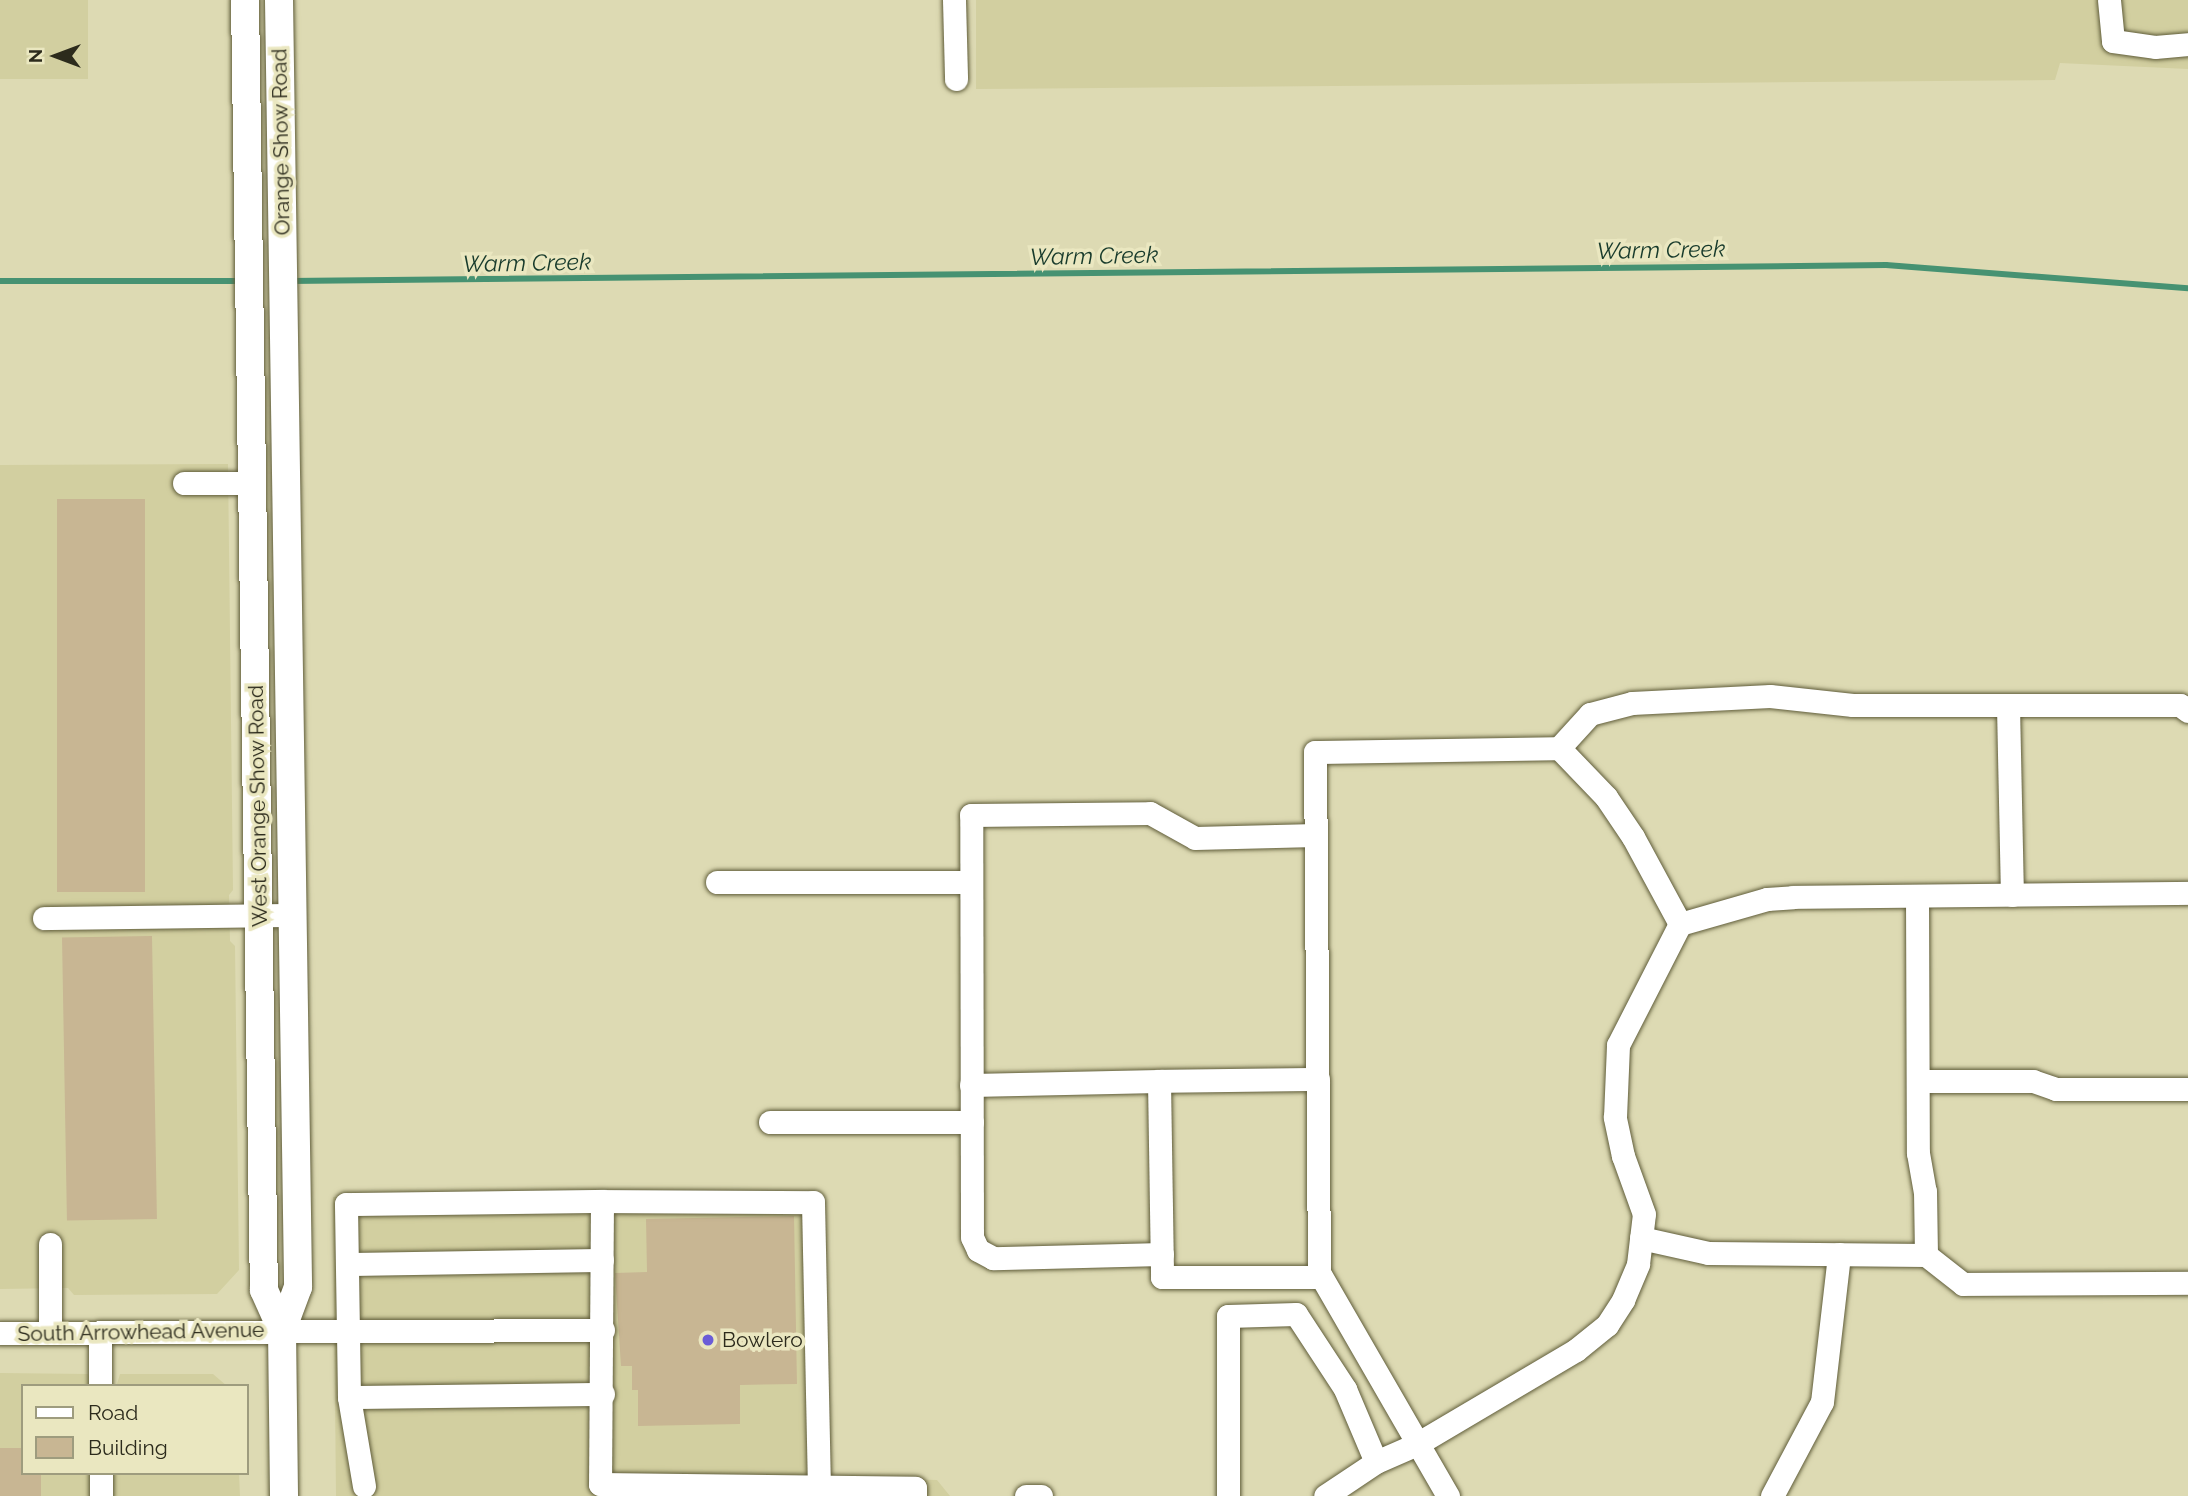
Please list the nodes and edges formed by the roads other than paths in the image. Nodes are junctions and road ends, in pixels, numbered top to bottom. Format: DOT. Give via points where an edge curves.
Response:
graph roads {
  1 [pos="245,0"];
  2 [pos="279,0"];
  3 [pos="954,0"];
  4 [pos="2109,0"];
  5 [pos="2188,44"];
  6 [pos="956,79"];
  7 [pos="248,278"];
  8 [pos="282,284"];
  9 [pos="254,476"];
  10 [pos="184,482"];
  11 [pos="2008,706"];
  12 [pos="2188,711"];
  13 [pos="1559,748"];
  14 [pos="1316,835"];
  15 [pos="971,882"];
  16 [pos="717,883"];
  17 [pos="2188,893"];
  18 [pos="2012,895"];
  19 [pos="1917,896"];
  20 [pos="294,915"];
  21 [pos="260,916"];
  22 [pos="44,918"];
  23 [pos="1680,924"];
  24 [pos="1318,1079"];
  25 [pos="1159,1082"];
  26 [pos="1918,1082"];
  27 [pos="971,1085"];
  28 [pos="2188,1089"];
  29 [pos="769,1122"];
  30 [pos="972,1122"];
  31 [pos="602,1201"];
  32 [pos="1641,1238"];
  33 [pos="50,1244"];
  34 [pos="1162,1254"];
  35 [pos="1839,1254"];
  36 [pos="1926,1255"];
  37 [pos="602,1260"];
  38 [pos="348,1264"];
  39 [pos="1321,1277"];
  40 [pos="2188,1283"];
  41 [pos="282,1331"];
  42 [pos="348,1331"];
  43 [pos="603,1331"];
  44 [pos="100,1332"];
  45 [pos="50,1333"];
  46 [pos="0,1334"];
  47 [pos="100,1384"];
  48 [pos="603,1394"];
  49 [pos="349,1397"];
  50 [pos="1417,1444"];
  51 [pos="1376,1462"];
  52 [pos="101,1475"];
  53 [pos="364,1486"];
  54 [pos="819,1487"];
  55 [pos="915,1492"];
  56 [pos="101,1496"];
  57 [pos="284,1496"];
  58 [pos="1026,1496"];
  59 [pos="1041,1496"];
  60 [pos="1228,1496"];
  61 [pos="1325,1496"];
  62 [pos="1448,1496"];
  63 [pos="1772,1496"];
  1 -- 7 [label="main road, Orange Show Road"];
  2 -- 8 [label="main road, Orange Show Road"];
  3 -- 6 [label="street"];
  4 -- 5 [label="street" via="2113,41 2155,47"];
  7 -- 9 [label="main road, West Orange Show Road"];
  8 -- 20 [label="main road, West Orange Show Road"];
  9 -- 10 [label="street"];
  9 -- 21 [label="main road, West Orange Show Road"];
  11 -- 12 [label="street" via="2180,705"];
  11 -- 13 [label="street" via="1853,705 1770,696 1632,703 1590,714"];
  11 -- 18 [label="street"];
  13 -- 14 [label="street" via="1315,752"];
  13 -- 23 [label="street" via="1606,797 1633,836"];
  14 -- 15 [label="street" via="1195,838 1150,813 971,815"];
  14 -- 24 [label="street"];
  15 -- 16 [label="street"];
  15 -- 27 [label="street"];
  17 -- 18 [label="street"];
  18 -- 19 [label="street"];
  19 -- 23 [label="street" via="1767,899"];
  19 -- 26 [label="street"];
  20 -- 21 [label="street"];
  20 -- 41 [label="main road, West Orange Show Road" via="298,1287"];
  21 -- 22 [label="street"];
  21 -- 41 [label="main road, West Orange Show Road" via="264,1290"];
  23 -- 32 [label="street" via="1618,1045 1615,1117 1623,1156 1644,1214"];
  24 -- 25 [label="street"];
  24 -- 39 [label="street"];
  25 -- 27 [label="street"];
  25 -- 34 [label="street"];
  26 -- 28 [label="street" via="2033,1081 2056,1089"];
  26 -- 36 [label="street"];
  27 -- 30 [label="street"];
  29 -- 30 [label="street"];
  30 -- 34 [label="street" via="972,1237 978,1250 993,1258"];
  31 -- 37 [label="street"];
  31 -- 38 [label="street" via="346,1204"];
  31 -- 54 [label="street" via="813,1202"];
  32 -- 35 [label="street" via="1708,1253"];
  32 -- 50 [label="street" via="1638,1264 1606,1325 1576,1350"];
  33 -- 45 [label="street"];
  34 -- 39 [label="street" via="1162,1277"];
  35 -- 36 [label="street"];
  35 -- 63 [label="street" via="1822,1402"];
  36 -- 40 [label="street" via="1963,1284"];
  37 -- 38 [label="street"];
  37 -- 43 [label="street"];
  38 -- 42 [label="street"];
  39 -- 50 [label="street"];
  41 -- 42 [label="street, South Arrowhead Avenue"];
  41 -- 44 [label="street, South Arrowhead Avenue"];
  41 -- 57 [label="main road, West Orange Show Road"];
  42 -- 43 [label="street, South Arrowhead Avenue"];
  42 -- 49 [label="street"];
  43 -- 48 [label="street"];
  44 -- 45 [label="street, South Arrowhead Avenue"];
  44 -- 47 [label="street"];
  45 -- 46 [label="street, South Arrowhead Avenue"];
  48 -- 49 [label="street"];
  48 -- 54 [label="street" via="600,1484"];
  49 -- 53 [label="street"];
  50 -- 51 [label="street"];
  50 -- 62 [label="street"];
  51 -- 60 [label="street" via="1345,1389 1296,1314 1228,1316"];
  51 -- 61 [label="street"];
  52 -- 56 [label="street"];
  54 -- 55 [label="street"];
  58 -- 59 [label="street"];
}
